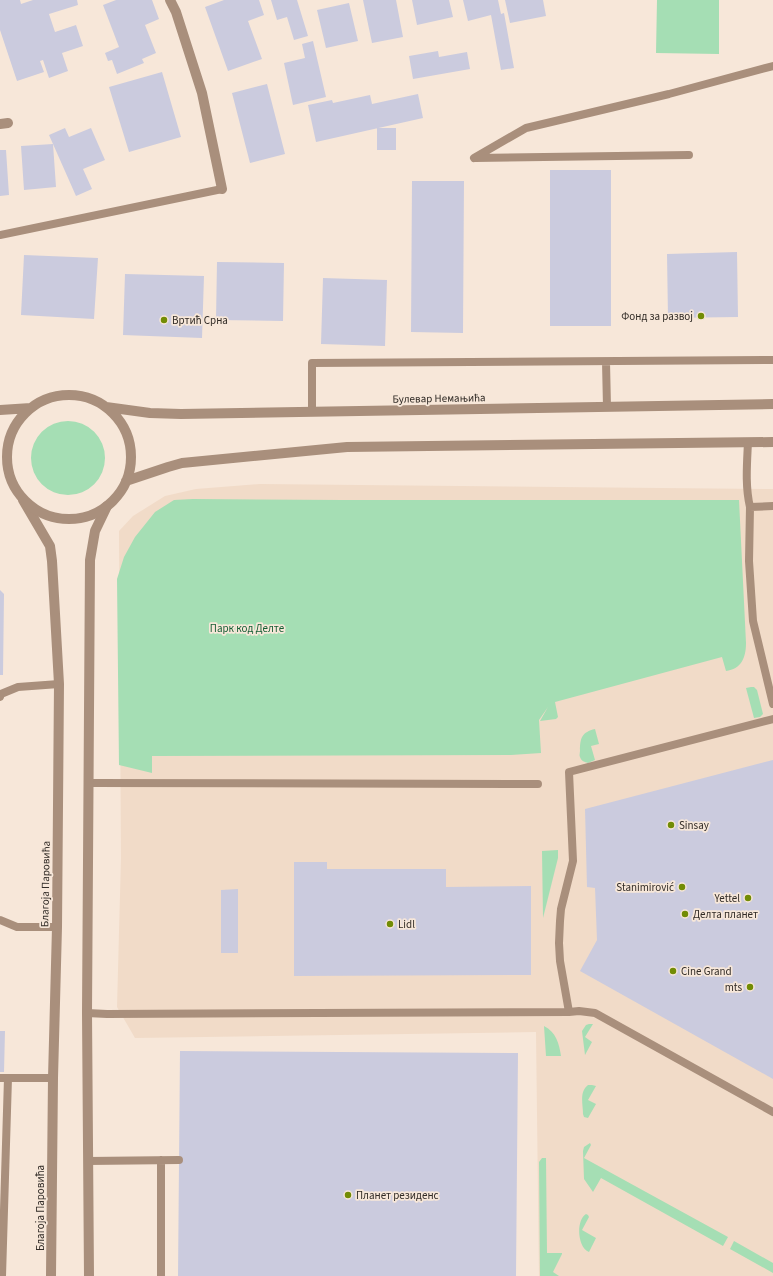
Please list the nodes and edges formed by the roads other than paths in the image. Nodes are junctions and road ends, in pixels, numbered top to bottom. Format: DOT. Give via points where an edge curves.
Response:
graph roads {
  1 [pos="170,0"];
  2 [pos="773,66"];
  3 [pos="689,155"];
  4 [pos="222,189"];
  5 [pos="0,235"];
  6 [pos="773,360"];
  7 [pos="606,362"];
  8 [pos="773,404"];
  9 [pos="607,406"];
  10 [pos="106,407"];
  11 [pos="31,408"];
  12 [pos="0,410"];
  13 [pos="312,412"];
  14 [pos="748,442"];
  15 [pos="773,442"];
  16 [pos="0,477"];
  17 [pos="11,480"];
  18 [pos="126,481"];
  19 [pos="23,500"];
  20 [pos="107,506"];
  21 [pos="773,506"];
  22 [pos="750,507"];
  23 [pos="59,684"];
  24 [pos="0,697"];
  25 [pos="773,704"];
  26 [pos="773,719"];
  27 [pos="89,783"];
  28 [pos="538,784"];
  29 [pos="0,920"];
  30 [pos="57,927"];
  31 [pos="569,1012"];
  32 [pos="87,1013"];
  33 [pos="4,1078"];
  34 [pos="53,1078"];
  35 [pos="773,1112"];
  36 [pos="88,1160"];
  37 [pos="161,1160"];
  38 [pos="179,1160"];
  39 [pos="2,1276"];
  40 [pos="51,1276"];
  41 [pos="89,1276"];
  42 [pos="162,1276"];
  1 -- 4 [label="street" via="202,93"];
  2 -- 3 [label="lane" via="526,128 474,158"];
  4 -- 5 [label="lane"];
  6 -- 7 [label="lane"];
  7 -- 9 [label="lane"];
  7 -- 13 [label="lane" via="312,363"];
  8 -- 9 [label="street, Булевар Немањића"];
  9 -- 13 [label="street, Булевар Немањића"];
  10 -- 11 [label="street" via="94,400 68,394 42,400"];
  10 -- 13 [label="street, Булевар Немањића" via="181,414"];
  10 -- 18 [label="street" via="118,418 131,448 131,465"];
  11 -- 12 [label="street"];
  11 -- 17 [label="street" via="19,419 11,433 7,448"];
  14 -- 15 [label="street"];
  14 -- 18 [label="street" via="347,446 182,464"];
  14 -- 22 [label="lane" via="747,488"];
  16 -- 17 [label="street"];
  17 -- 19 [label="street"];
  18 -- 20 [label="street" via="115,499"];
  19 -- 20 [label="street" via="38,511 55,518 73,519 91,515"];
  19 -- 23 [label="street, Благоја Паровића" via="50,546"];
  20 -- 27 [label="street" via="95,531 90,560"];
  21 -- 22 [label="lane"];
  22 -- 25 [label="lane" via="752,621"];
  23 -- 24 [label="lane" via="18,687 1,694"];
  23 -- 30 [label="street, Благоја Паровића"];
  26 -- 31 [label="lane" via="569,772 573,861 561,909 559,944"];
  27 -- 28 [label="lane"];
  27 -- 32 [label="street"];
  29 -- 30 [label="lane" via="17,927"];
  30 -- 34 [label="street, Благоја Паровића"];
  31 -- 32 [label="lane"];
  31 -- 35 [label="lane" via="595,1013"];
  32 -- 36 [label="street"];
  33 -- 34 [label="lane"];
  33 -- 39 [label="lane"];
  34 -- 40 [label="street, Благоја Паровића"];
  36 -- 37 [label="lane"];
  36 -- 41 [label="street"];
  37 -- 38 [label="lane"];
  37 -- 42 [label="lane"];
}
